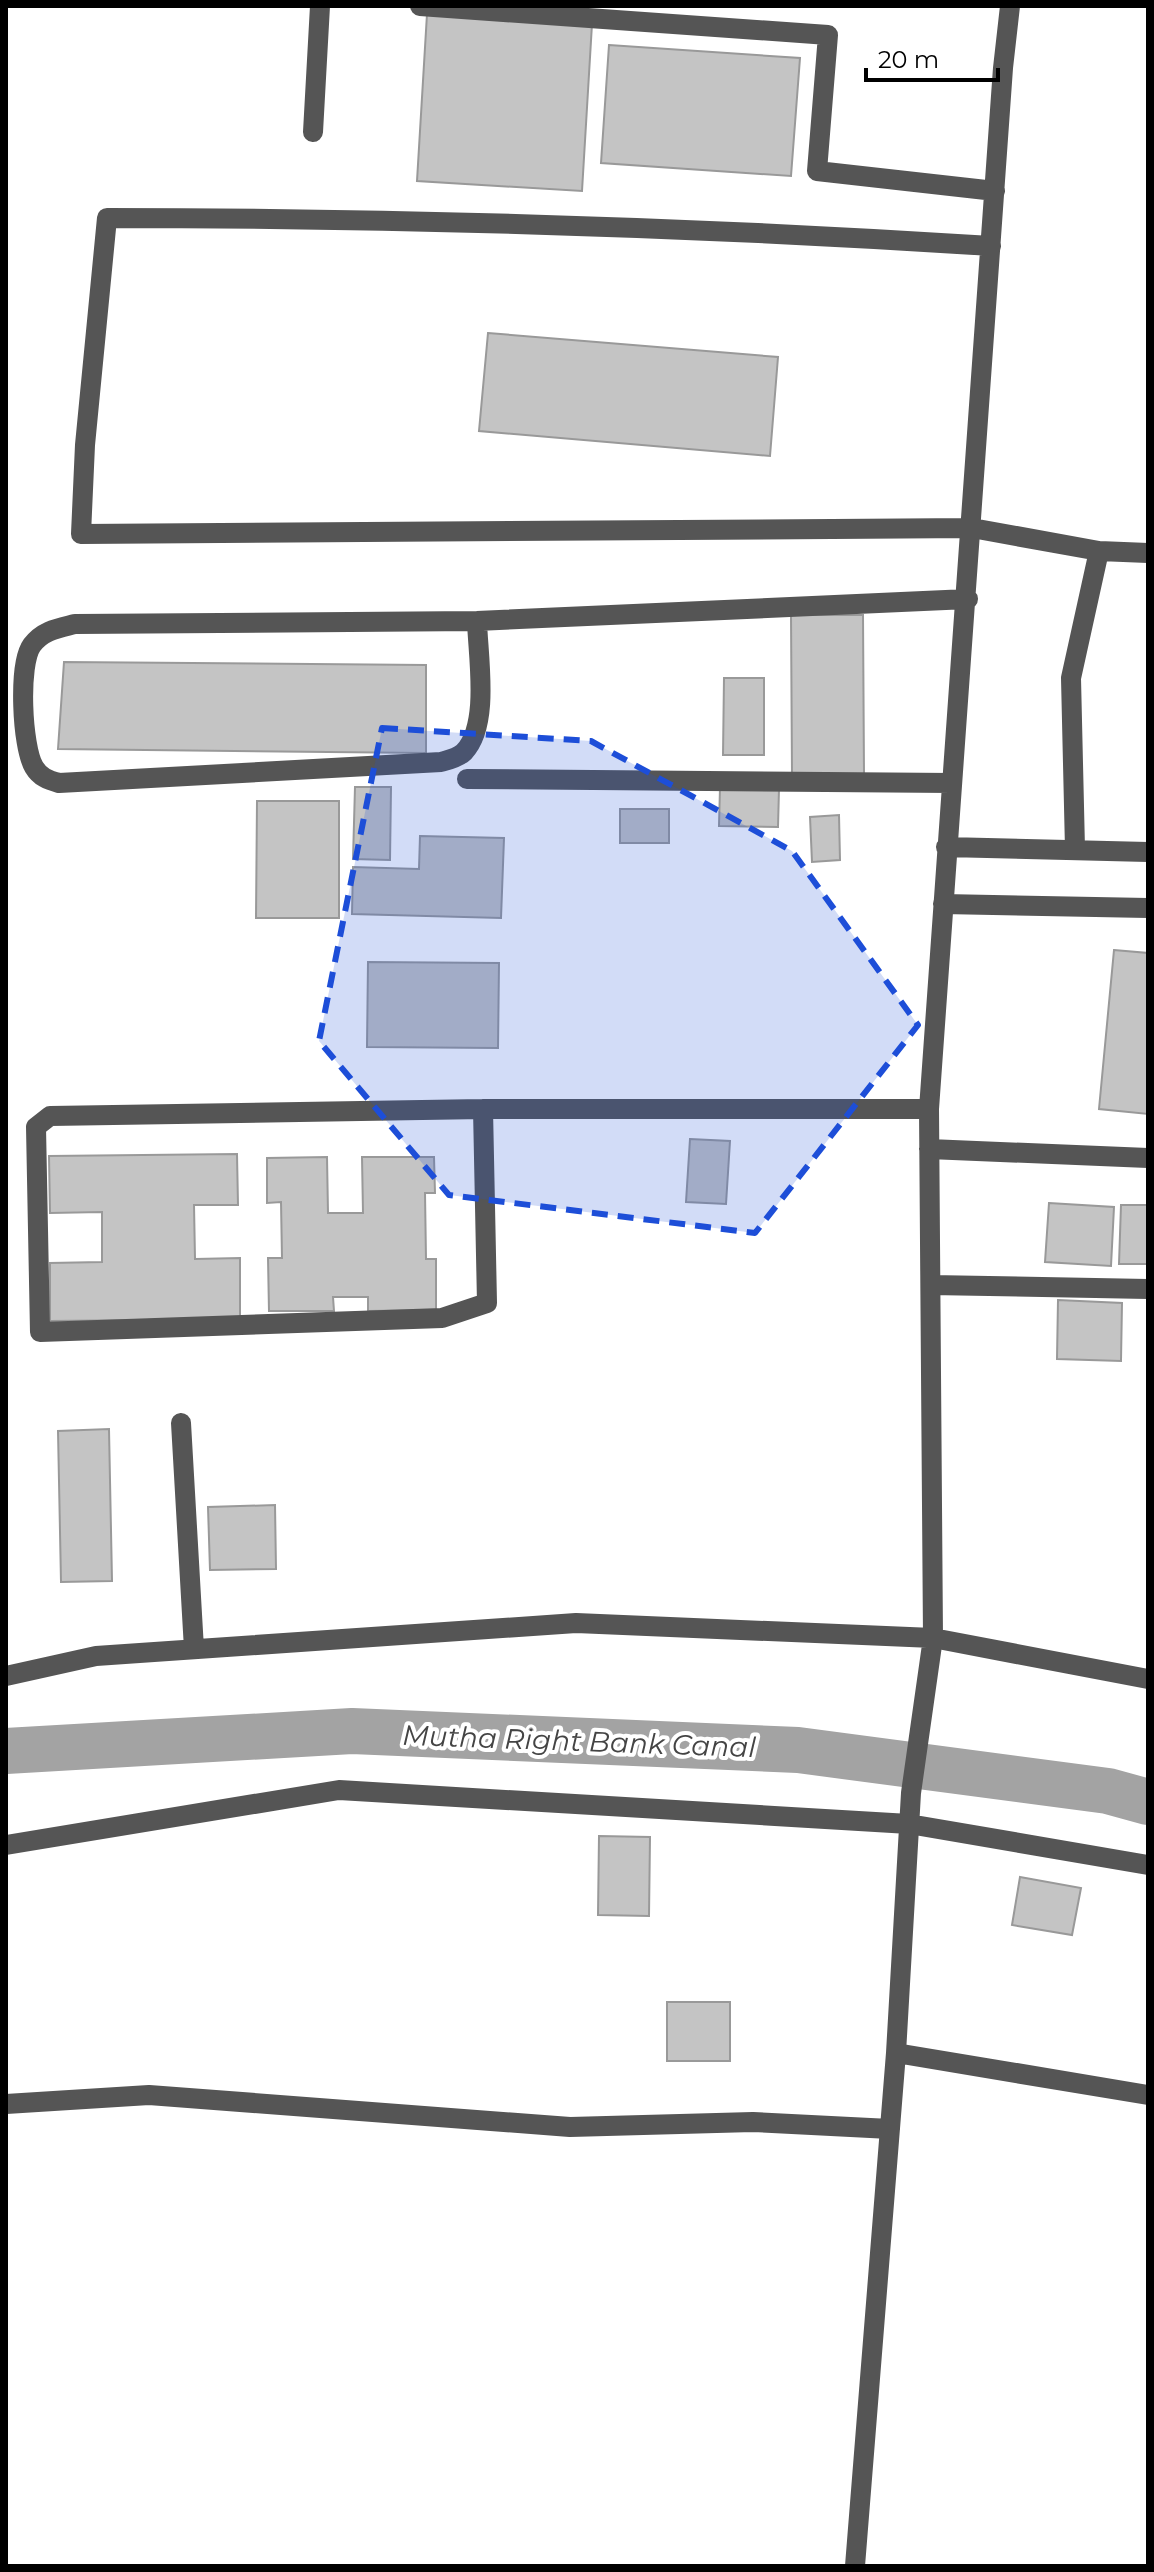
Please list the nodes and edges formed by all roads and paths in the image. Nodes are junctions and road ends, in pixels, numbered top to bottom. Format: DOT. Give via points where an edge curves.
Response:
graph roads {
  1 [pos="320,6"];
  2 [pos="420,6"];
  3 [pos="1010,6"];
  4 [pos="313,132"];
  5 [pos="995,191"];
  6 [pos="991,246"];
  7 [pos="972,528"];
  8 [pos="1099,551"];
  9 [pos="1148,553"];
  10 [pos="968,599"];
  11 [pos="477,621"];
  12 [pos="467,779"];
  13 [pos="952,783"];
  14 [pos="946,847"];
  15 [pos="1075,849"];
  16 [pos="1148,852"];
  17 [pos="943,904"];
  18 [pos="1148,908"];
  19 [pos="483,1109"];
  20 [pos="929,1109"];
  21 [pos="929,1149"];
  22 [pos="1148,1158"];
  23 [pos="931,1285"];
  24 [pos="1148,1289"];
  25 [pos="181,1423"];
  26 [pos="933,1638"];
  27 [pos="194,1649"];
  28 [pos="6,1676"];
  29 [pos="1148,1679"];
  30 [pos="909,1824"];
  31 [pos="6,1845"];
  32 [pos="1148,1865"];
  33 [pos="896,2053"];
  34 [pos="1148,2095"];
  35 [pos="6,2104"];
  36 [pos="890,2129"];
  37 [pos="855,2566"];
  1 -- 4 [label="street"];
  2 -- 5 [label="street" via="828,35 817,171"];
  3 -- 5 [label="street"];
  5 -- 6 [label="street"];
  6 -- 7 [label="street"];
  6 -- 7 [label="street" via="326,218 107,218 81,534"];
  7 -- 8 [label="street"];
  7 -- 10 [label="street"];
  8 -- 9 [label="street"];
  8 -- 15 [label="street" via="1071,678"];
  10 -- 11 [label="street"];
  10 -- 13 [label="street"];
  11 -- 11 [label="street" via="75,624 47,631 31,646 25,662 25,736 33,766 45,779 59,783 451,759 474,739 479,719"];
  12 -- 13 [label="street"];
  13 -- 14 [label="street"];
  14 -- 15 [label="street"];
  14 -- 17 [label="street"];
  15 -- 16 [label="street"];
  17 -- 18 [label="street"];
  17 -- 20 [label="street"];
  19 -- 19 [label="street" via="50,1116 36,1127 40,1332 442,1318 487,1303"];
  19 -- 20 [label="street"];
  20 -- 21 [label="street"];
  21 -- 22 [label="street"];
  21 -- 23 [label="street"];
  23 -- 24 [label="street"];
  23 -- 26 [label="street"];
  25 -- 27 [label="street"];
  26 -- 27 [label="street" via="576,1623"];
  26 -- 29 [label="street"];
  26 -- 30 [label="street"];
  27 -- 28 [label="street" via="96,1656"];
  30 -- 31 [label="street" via="339,1790"];
  30 -- 32 [label="street"];
  30 -- 33 [label="street"];
  33 -- 34 [label="street"];
  33 -- 36 [label="street"];
  35 -- 36 [label="street" via="149,2095 570,2127 753,2122"];
  36 -- 37 [label="street"];
}
